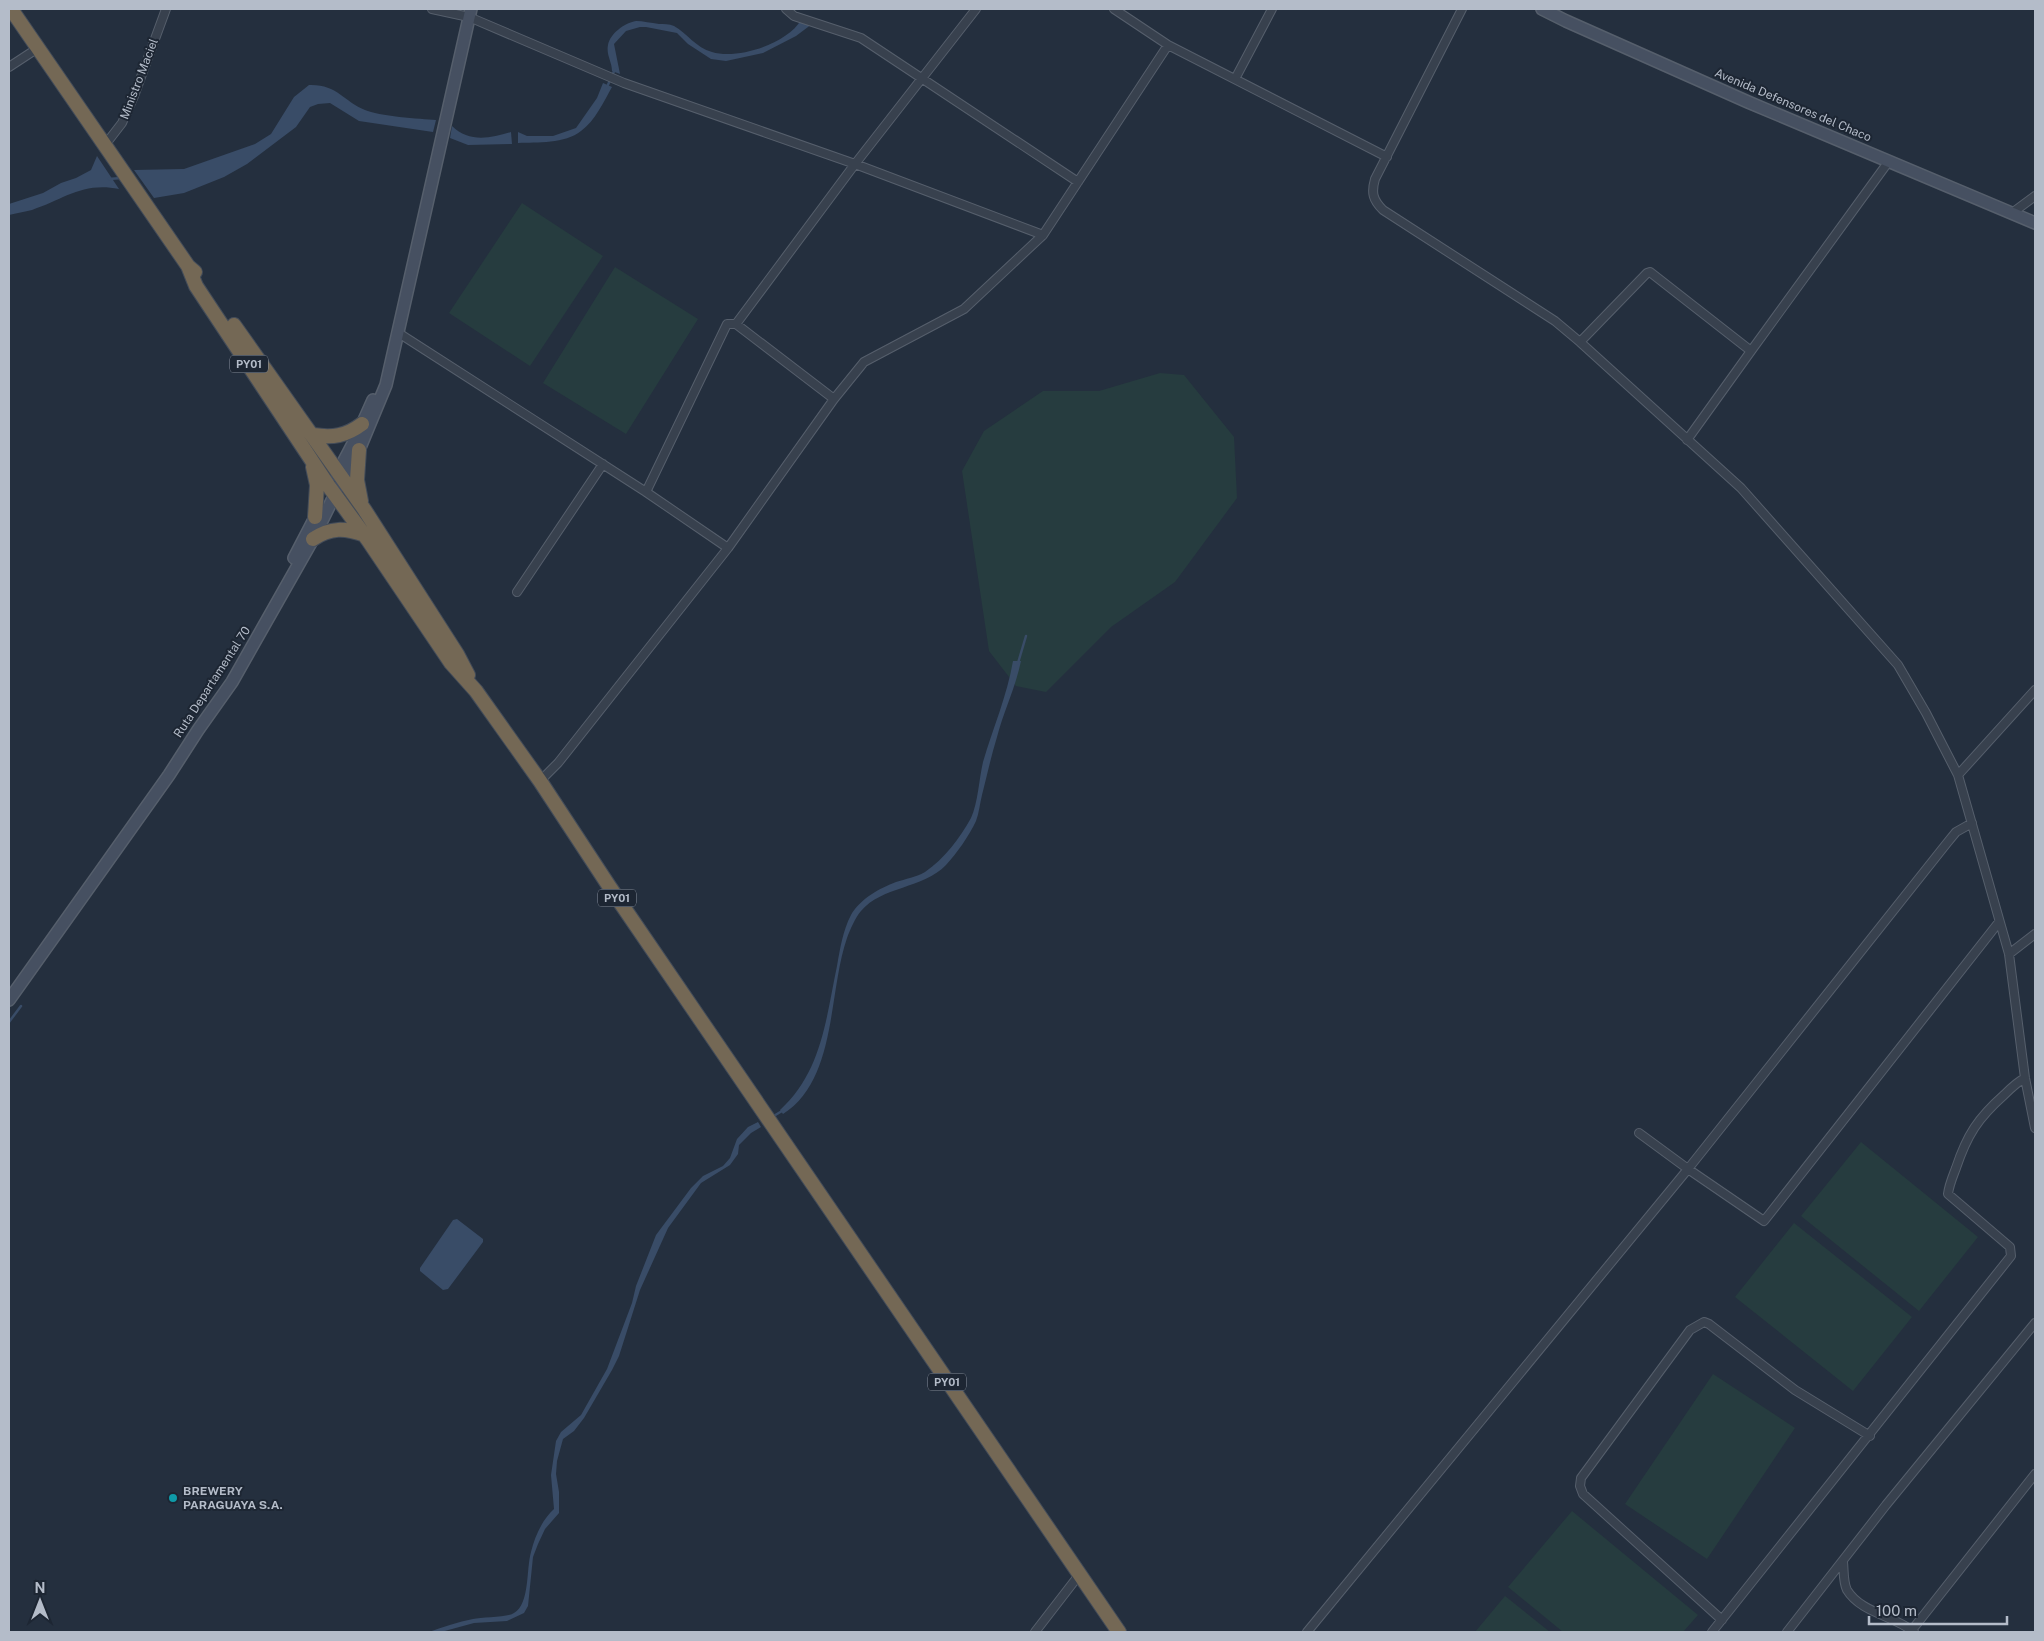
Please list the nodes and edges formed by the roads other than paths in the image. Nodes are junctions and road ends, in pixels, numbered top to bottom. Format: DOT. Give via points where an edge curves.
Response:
graph roads {
  1 [pos="11,9"];
  2 [pos="166,9"];
  3 [pos="432,9"];
  4 [pos="786,9"];
  5 [pos="976,9"];
  6 [pos="1114,9"];
  7 [pos="1272,9"];
  8 [pos="1462,9"];
  9 [pos="1542,9"];
  10 [pos="470,13"];
  11 [pos="1168,45"];
  12 [pos="38,48"];
  13 [pos="9,67"];
  14 [pos="920,78"];
  15 [pos="1235,79"];
  16 [pos="107,147"];
  17 [pos="1387,157"];
  18 [pos="1889,161"];
  19 [pos="855,164"];
  20 [pos="1078,182"];
  21 [pos="2035,196"];
  22 [pos="2012,214"];
  23 [pos="2035,223"];
  24 [pos="1043,235"];
  25 [pos="188,266"];
  26 [pos="736,324"];
  27 [pos="397,332"];
  28 [pos="1580,342"];
  29 [pos="1751,351"];
  30 [pos="388,370"];
  31 [pos="834,399"];
  32 [pos="362,424"];
  33 [pos="313,435"];
  34 [pos="1687,440"];
  35 [pos="359,450"];
  36 [pos="312,461"];
  37 [pos="604,464"];
  38 [pos="340,475"];
  39 [pos="332,491"];
  40 [pos="646,492"];
  41 [pos="364,509"];
  42 [pos="315,517"];
  43 [pos="365,535"];
  44 [pos="313,539"];
  45 [pos="728,548"];
  46 [pos="517,592"];
  47 [pos="274,610"];
  48 [pos="2035,690"];
  49 [pos="476,691"];
  50 [pos="1958,775"];
  51 [pos="540,781"];
  52 [pos="1972,823"];
  53 [pos="1999,922"];
  54 [pos="2035,934"];
  55 [pos="2009,954"];
  56 [pos="9,1000"];
  57 [pos="2025,1078"];
  58 [pos="2035,1128"];
  59 [pos="1638,1133"];
  60 [pos="1688,1169"];
  61 [pos="2035,1323"];
  62 [pos="1870,1436"];
  63 [pos="2035,1474"];
  64 [pos="1843,1562"];
  65 [pos="1078,1575"];
  66 [pos="1722,1620"];
  67 [pos="1914,1631"];
  68 [pos="1035,1632"];
  69 [pos="1119,1632"];
  70 [pos="1307,1632"];
  71 [pos="1712,1632"];
  72 [pos="1787,1632"];
  1 -- 12 [label="highway, PY01"];
  2 -- 16 [label="street, Ministro Maciel" via="134,96"];
  3 -- 10 [label="street"];
  4 -- 14 [label="street" via="794,16 862,38"];
  5 -- 14 [label="street"];
  6 -- 11 [label="street"];
  7 -- 15 [label="street"];
  8 -- 17 [label="street"];
  9 -- 18 [label="main road, Avenida Defensores del Chaco" via="1748,102"];
  10 -- 19 [label="street" via="624,84"];
  10 -- 27 [label="main road"];
  11 -- 15 [label="street"];
  11 -- 20 [label="street"];
  12 -- 13 [label="street"];
  12 -- 16 [label="highway, PY01"];
  14 -- 19 [label="street"];
  14 -- 20 [label="street"];
  15 -- 17 [label="street"];
  16 -- 25 [label="highway, PY01"];
  17 -- 28 [label="street" via="1372,191 1375,202 1383,210 1555,321"];
  18 -- 22 [label="main road, Avenida Defensores del Chaco"];
  18 -- 29 [label="street"];
  19 -- 24 [label="street"];
  19 -- 26 [label="street"];
  20 -- 24 [label="street"];
  21 -- 22 [label="street"];
  22 -- 23 [label="main road, Avenida Defensores del Chaco"];
  24 -- 31 [label="street" via="964,309 864,362"];
  25 -- 33 [label="highway, PY01" via="204,282"];
  25 -- 36 [label="highway, PY01" via="196,286"];
  26 -- 31 [label="street"];
  26 -- 40 [label="street" via="727,324"];
  27 -- 30 [label="main road"];
  27 -- 37 [label="street"];
  28 -- 29 [label="street" via="1650,272"];
  28 -- 34 [label="street"];
  29 -- 34 [label="street"];
  30 -- 32 [label="main road, Ruta Departamental 70"];
  30 -- 35 [label="main road, Ruta Departamental 70" via="386,385"];
  31 -- 45 [label="street"];
  32 -- 33 [label="highway" via="344,435"];
  32 -- 38 [label="main road, Ruta Departamental 70"];
  33 -- 38 [label="highway, PY01"];
  34 -- 50 [label="street" via="1741,488 1898,665"];
  35 -- 38 [label="main road, Ruta Departamental 70"];
  35 -- 41 [label="highway" via="356,480"];
  36 -- 39 [label="highway, PY01"];
  36 -- 42 [label="highway" via="317,485"];
  37 -- 40 [label="street"];
  37 -- 46 [label="street"];
  38 -- 39 [label="main road, Ruta Departamental 70"];
  38 -- 41 [label="highway, PY01"];
  39 -- 42 [label="main road, Ruta Departamental 70"];
  39 -- 43 [label="highway, PY01"];
  39 -- 44 [label="main road"];
  40 -- 45 [label="street"];
  41 -- 49 [label="highway, PY01" via="457,654"];
  42 -- 47 [label="main road, Ruta Departamental 70" via="278,588"];
  43 -- 44 [label="highway" via="348,529 333,529"];
  43 -- 49 [label="highway, PY01" via="451,664"];
  44 -- 47 [label="main road"];
  45 -- 51 [label="street" via="558,763"];
  47 -- 56 [label="main road, Ruta Departamental 70" via="232,682 169,776"];
  48 -- 50 [label="street"];
  49 -- 51 [label="highway, PY01"];
  50 -- 52 [label="street"];
  51 -- 65 [label="highway, PY01"];
  52 -- 53 [label="street"];
  52 -- 60 [label="street" via="1956,832"];
  53 -- 55 [label="street"];
  53 -- 60 [label="street" via="1764,1221"];
  54 -- 55 [label="street"];
  55 -- 57 [label="street"];
  57 -- 58 [label="street"];
  57 -- 62 [label="street" via="1986,1110 1973,1128 1948,1194 2010,1247 2011,1256"];
  59 -- 60 [label="street"];
  60 -- 70 [label="street"];
  61 -- 64 [label="street"];
  62 -- 66 [label="street"];
  62 -- 66 [label="street" via="1795,1390 1709,1324 1704,1322 1690,1330 1581,1478 1580,1486 1583,1494"];
  63 -- 67 [label="street"];
  64 -- 67 [label="street" via="1847,1589 1854,1597 1863,1605"];
  64 -- 72 [label="street"];
  65 -- 68 [label="street"];
  65 -- 69 [label="highway, PY01"];
  66 -- 71 [label="street"];
}
